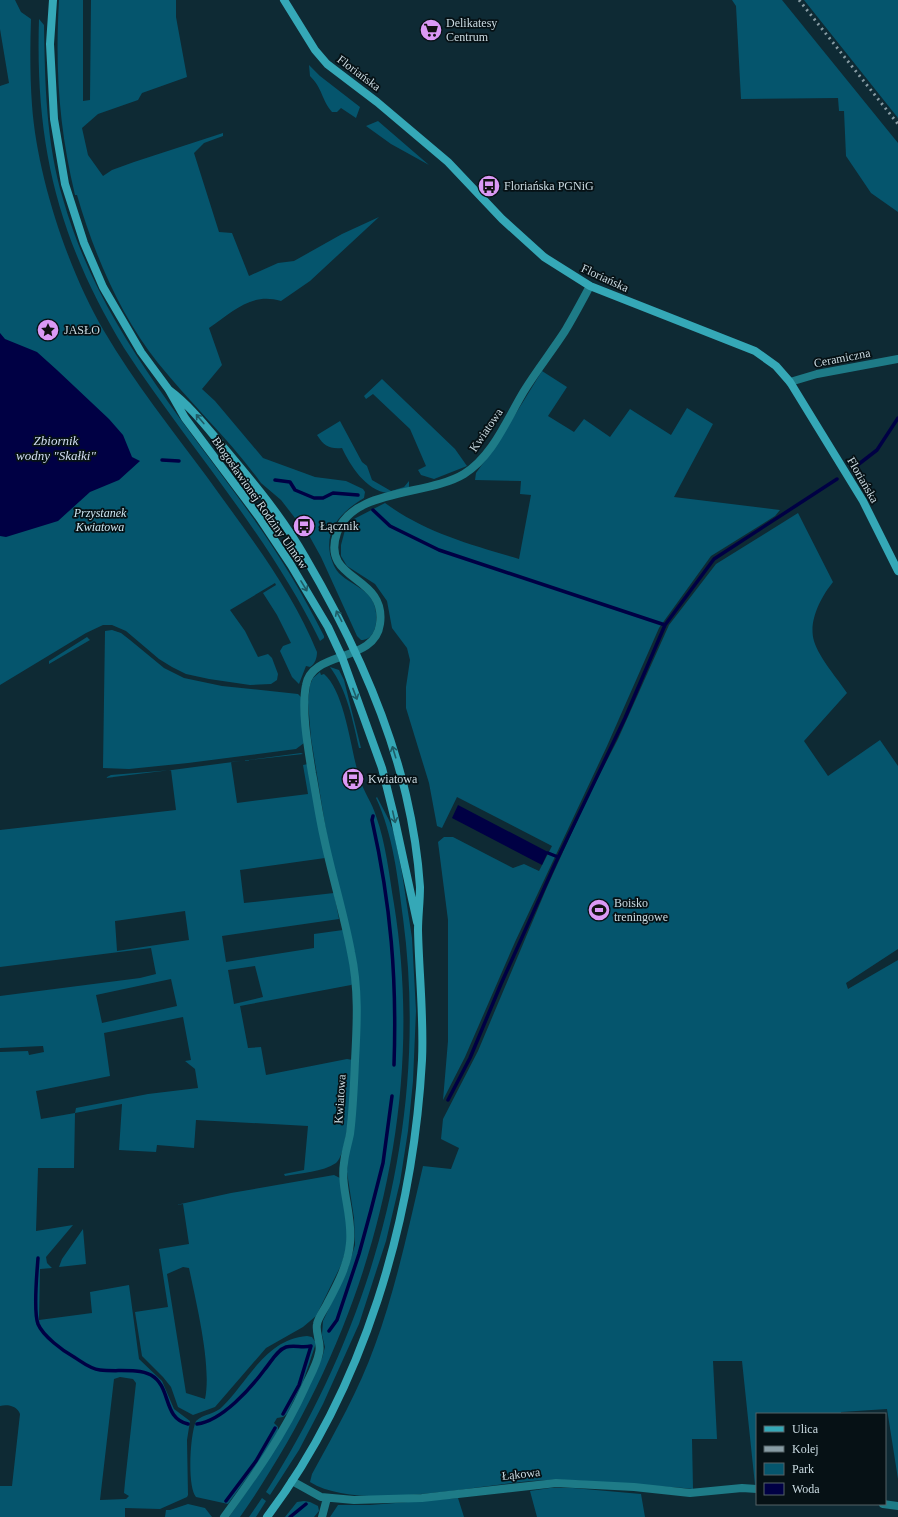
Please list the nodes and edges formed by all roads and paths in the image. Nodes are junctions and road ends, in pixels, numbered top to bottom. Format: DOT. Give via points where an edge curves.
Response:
graph roads {
  1 [pos="53,0"];
  2 [pos="284,0"];
  3 [pos="590,286"];
  4 [pos="898,359"];
  5 [pos="790,382"];
  6 [pos="169,390"];
  7 [pos="898,571"];
  8 [pos="356,651"];
  9 [pos="342,657"];
  10 [pos="418,929"];
  11 [pos="292,1481"];
  12 [pos="756,1489"];
  13 [pos="327,1498"];
  14 [pos="886,1504"];
  15 [pos="898,1506"];
  16 [pos="224,1517"];
  17 [pos="267,1517"];
  18 [pos="322,1517"];
  1 -- 6 [label="main road, Błogosławionej Rodziny Ulmów" via="50,44 52,100 60,161 73,209 93,265 112,303 141,352"];
  2 -- 3 [label="main road, Floriańska" via="315,50 327,64 442,157 502,219 544,257"];
  3 -- 5 [label="main road, Floriańska" via="761,354"];
  3 -- 8 [label="street, Kwiatowa" via="567,328 479,462 463,475 422,489 378,499 357,508 340,525 334,546 338,563 369,589 377,599 381,611 376,637"];
  4 -- 5 [label="street, Ceramiczna" via="817,374"];
  5 -- 7 [label="main road, Floriańska" via="863,501"];
  8 -- 6 [label="main road, Błogosławionej Rodziny Ulmów, one-way" via="326,592 276,511 194,412"];
  6 -- 9 [label="main road, Błogosławionej Rodziny Ulmów, one-way" via="185,418 291,565 328,627"];
  8 -- 9 [label="street, Kwiatowa"];
  10 -- 8 [label="main road, Błogosławionej Rodziny Ulmów, one-way" via="420,885 406,793 379,707"];
  9 -- 10 [label="main road, Błogosławionej Rodziny Ulmów, one-way" via="382,768"];
  9 -- 16 [label="street, Kwiatowa" via="312,672 307,680 305,694 309,758 323,836 351,950 357,993 350,1134 343,1169 351,1223 350,1242 345,1266 317,1324 319,1353 303,1392 260,1468"];
  10 -- 11 [label="main road, Błogosławionej Rodziny Ulmów" via="422,991 422,1061 413,1144 399,1221 365,1337 311,1450"];
  11 -- 13 [label="street, Łąkowa" via="312,1493"];
  11 -- 17 [label="main road, Błogosławionej Rodziny Ulmów"];
  12 -- 13 [label="street, Łąkowa" via="690,1493 556,1483 422,1498"];
  13 -- 18 [label="street"];
  14 -- 15 [label="street"];
}
